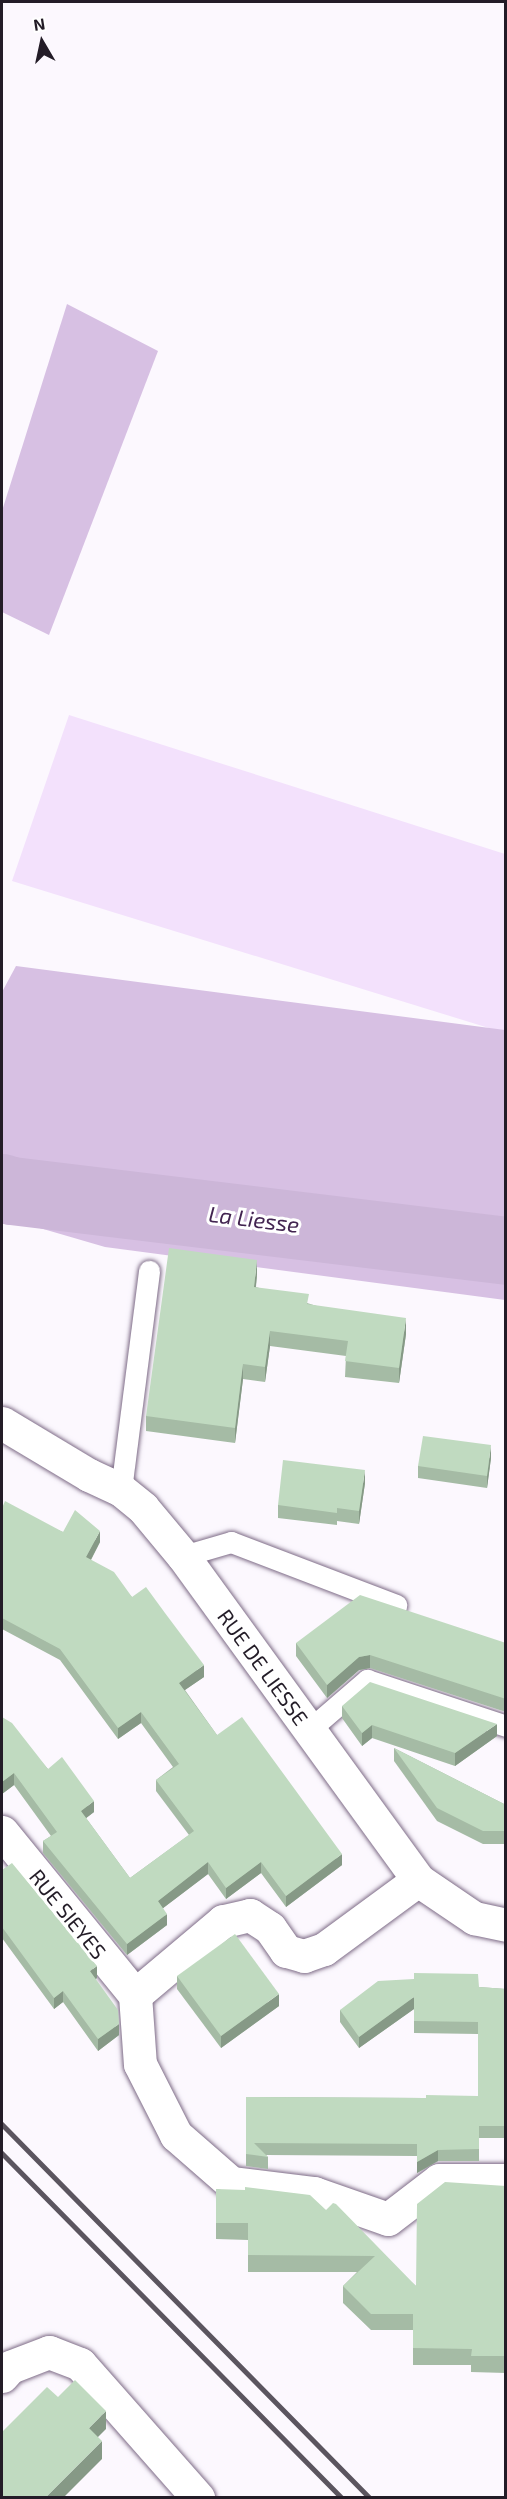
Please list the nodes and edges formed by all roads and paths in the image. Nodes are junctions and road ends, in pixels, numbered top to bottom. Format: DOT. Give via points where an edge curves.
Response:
graph roads {
  1 [pos="149,1270"];
  2 [pos="2,1423"];
  3 [pos="121,1490"];
  4 [pos="183,1556"];
  5 [pos="396,1605"];
  6 [pos="506,1726"];
  7 [pos="309,1730"];
  8 [pos="2,1832"];
  9 [pos="418,1880"];
  10 [pos="506,1925"];
  11 [pos="135,1995"];
  12 [pos="506,2180"];
  13 [pos="4,2367"];
  14 [pos="198,2498"];
  1 -- 3 [label="lane"];
  2 -- 3 [label="street, RUE DE LIESSE" via="88,1475"];
  3 -- 4 [label="street, RUE DE LIESSE" via="143,1508"];
  4 -- 5 [label="lane" via="231,1542"];
  4 -- 7 [label="street, RUE DE LIESSE"];
  6 -- 7 [label="lane" via="367,1680"];
  7 -- 9 [label="street, RUE DE LIESSE"];
  8 -- 11 [label="street, RUE SIEYES"];
  9 -- 10 [label="street, RUE DE LIESSE" via="474,1918"];
  9 -- 11 [label="street" via="324,1949 304,1956 286,1950 270,1929 250,1915 223,1921"];
  11 -- 12 [label="street" via="140,2064 176,2135 231,2183 314,2193 388,2219 439,2180"];
  13 -- 14 [label="street" via="49,2352 80,2364"];
}
